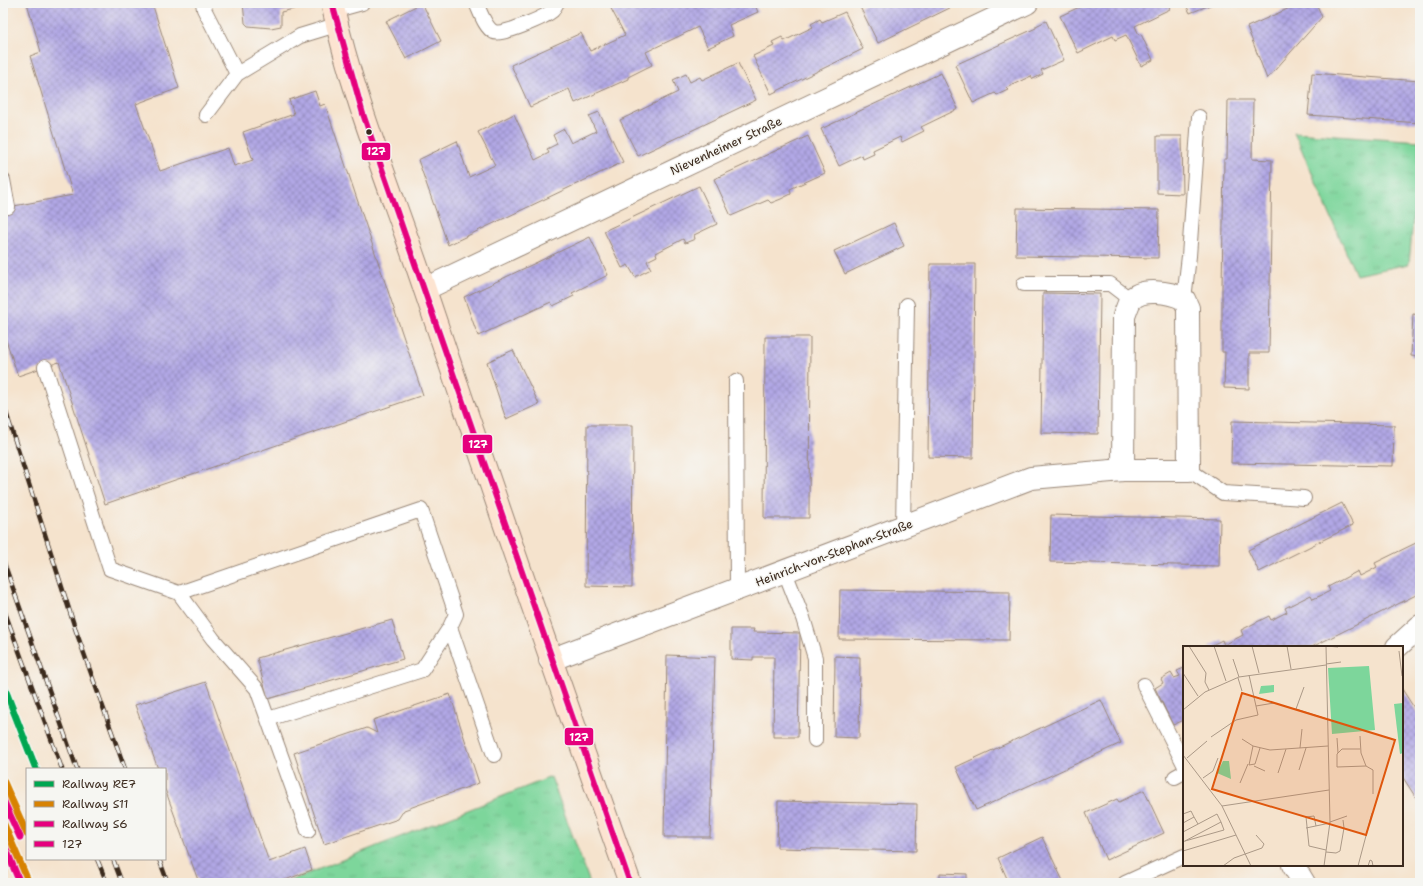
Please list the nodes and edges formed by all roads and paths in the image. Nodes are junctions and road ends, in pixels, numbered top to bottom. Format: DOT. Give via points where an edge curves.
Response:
graph roads {
  1 [pos="203,3"];
  2 [pos="362,3"];
  3 [pos="476,3"];
  4 [pos="557,3"];
  5 [pos="1027,3"];
  6 [pos="334,13"];
  7 [pos="237,74"];
  8 [pos="206,115"];
  9 [pos="1199,117"];
  10 [pos="3,180"];
  11 [pos="8,207"];
  12 [pos="1024,284"];
  13 [pos="425,289"];
  14 [pos="1184,299"];
  15 [pos="1131,300"];
  16 [pos="907,305"];
  17 [pos="45,367"];
  18 [pos="736,382"];
  19 [pos="1124,470"];
  20 [pos="1189,470"];
  21 [pos="1304,498"];
  22 [pos="903,526"];
  23 [pos="785,572"];
  24 [pos="737,590"];
  25 [pos="179,593"];
  26 [pos="1420,626"];
  27 [pos="450,627"];
  28 [pos="1398,646"];
  29 [pos="550,660"];
  30 [pos="1144,685"];
  31 [pos="268,719"];
  32 [pos="815,740"];
  33 [pos="494,755"];
  34 [pos="1183,762"];
  35 [pos="308,831"];
  36 [pos="1183,856"];
  37 [pos="1294,866"];
  38 [pos="630,883"];
  39 [pos="1125,883"];
  40 [pos="1304,883"];
  1 -- 7 [label="lane"];
  2 -- 6 [label="lane"];
  3 -- 4 [label="lane" via="488,26 494,32 502,34 552,11"];
  5 -- 13 [label="street, Nievenheimer Straße"];
  6 -- 7 [label="lane"];
  6 -- 13 [label="street" via="369,132"];
  7 -- 8 [label="lane"];
  9 -- 14 [label="lane"];
  10 -- 11 [label="lane"];
  12 -- 15 [label="lane" via="1110,284"];
  13 -- 29 [label="street"];
  14 -- 15 [label="street" via="1173,294 1142,293"];
  14 -- 20 [label="street" via="1188,308"];
  15 -- 19 [label="street" via="1124,316"];
  16 -- 22 [label="lane"];
  17 -- 25 [label="lane" via="110,569"];
  18 -- 24 [label="lane"];
  19 -- 20 [label="street, Heinrich-von-Stephan-Straße"];
  19 -- 22 [label="street, Heinrich-von-Stephan-Straße" via="1031,478"];
  20 -- 21 [label="lane" via="1223,493"];
  22 -- 23 [label="street, Heinrich-von-Stephan-Straße"];
  23 -- 24 [label="street, Heinrich-von-Stephan-Straße"];
  23 -- 32 [label="lane" via="804,618 814,658"];
  24 -- 29 [label="street, Heinrich-von-Stephan-Straße"];
  25 -- 27 [label="lane" via="421,510 456,614"];
  25 -- 31 [label="lane" via="213,639 257,689"];
  26 -- 28 [label="street"];
  27 -- 31 [label="lane" via="422,670"];
  27 -- 33 [label="lane"];
  29 -- 38 [label="street"];
  30 -- 34 [label="lane"];
  31 -- 35 [label="lane"];
  36 -- 39 [label="lane"];
  37 -- 40 [label="street"];
}
